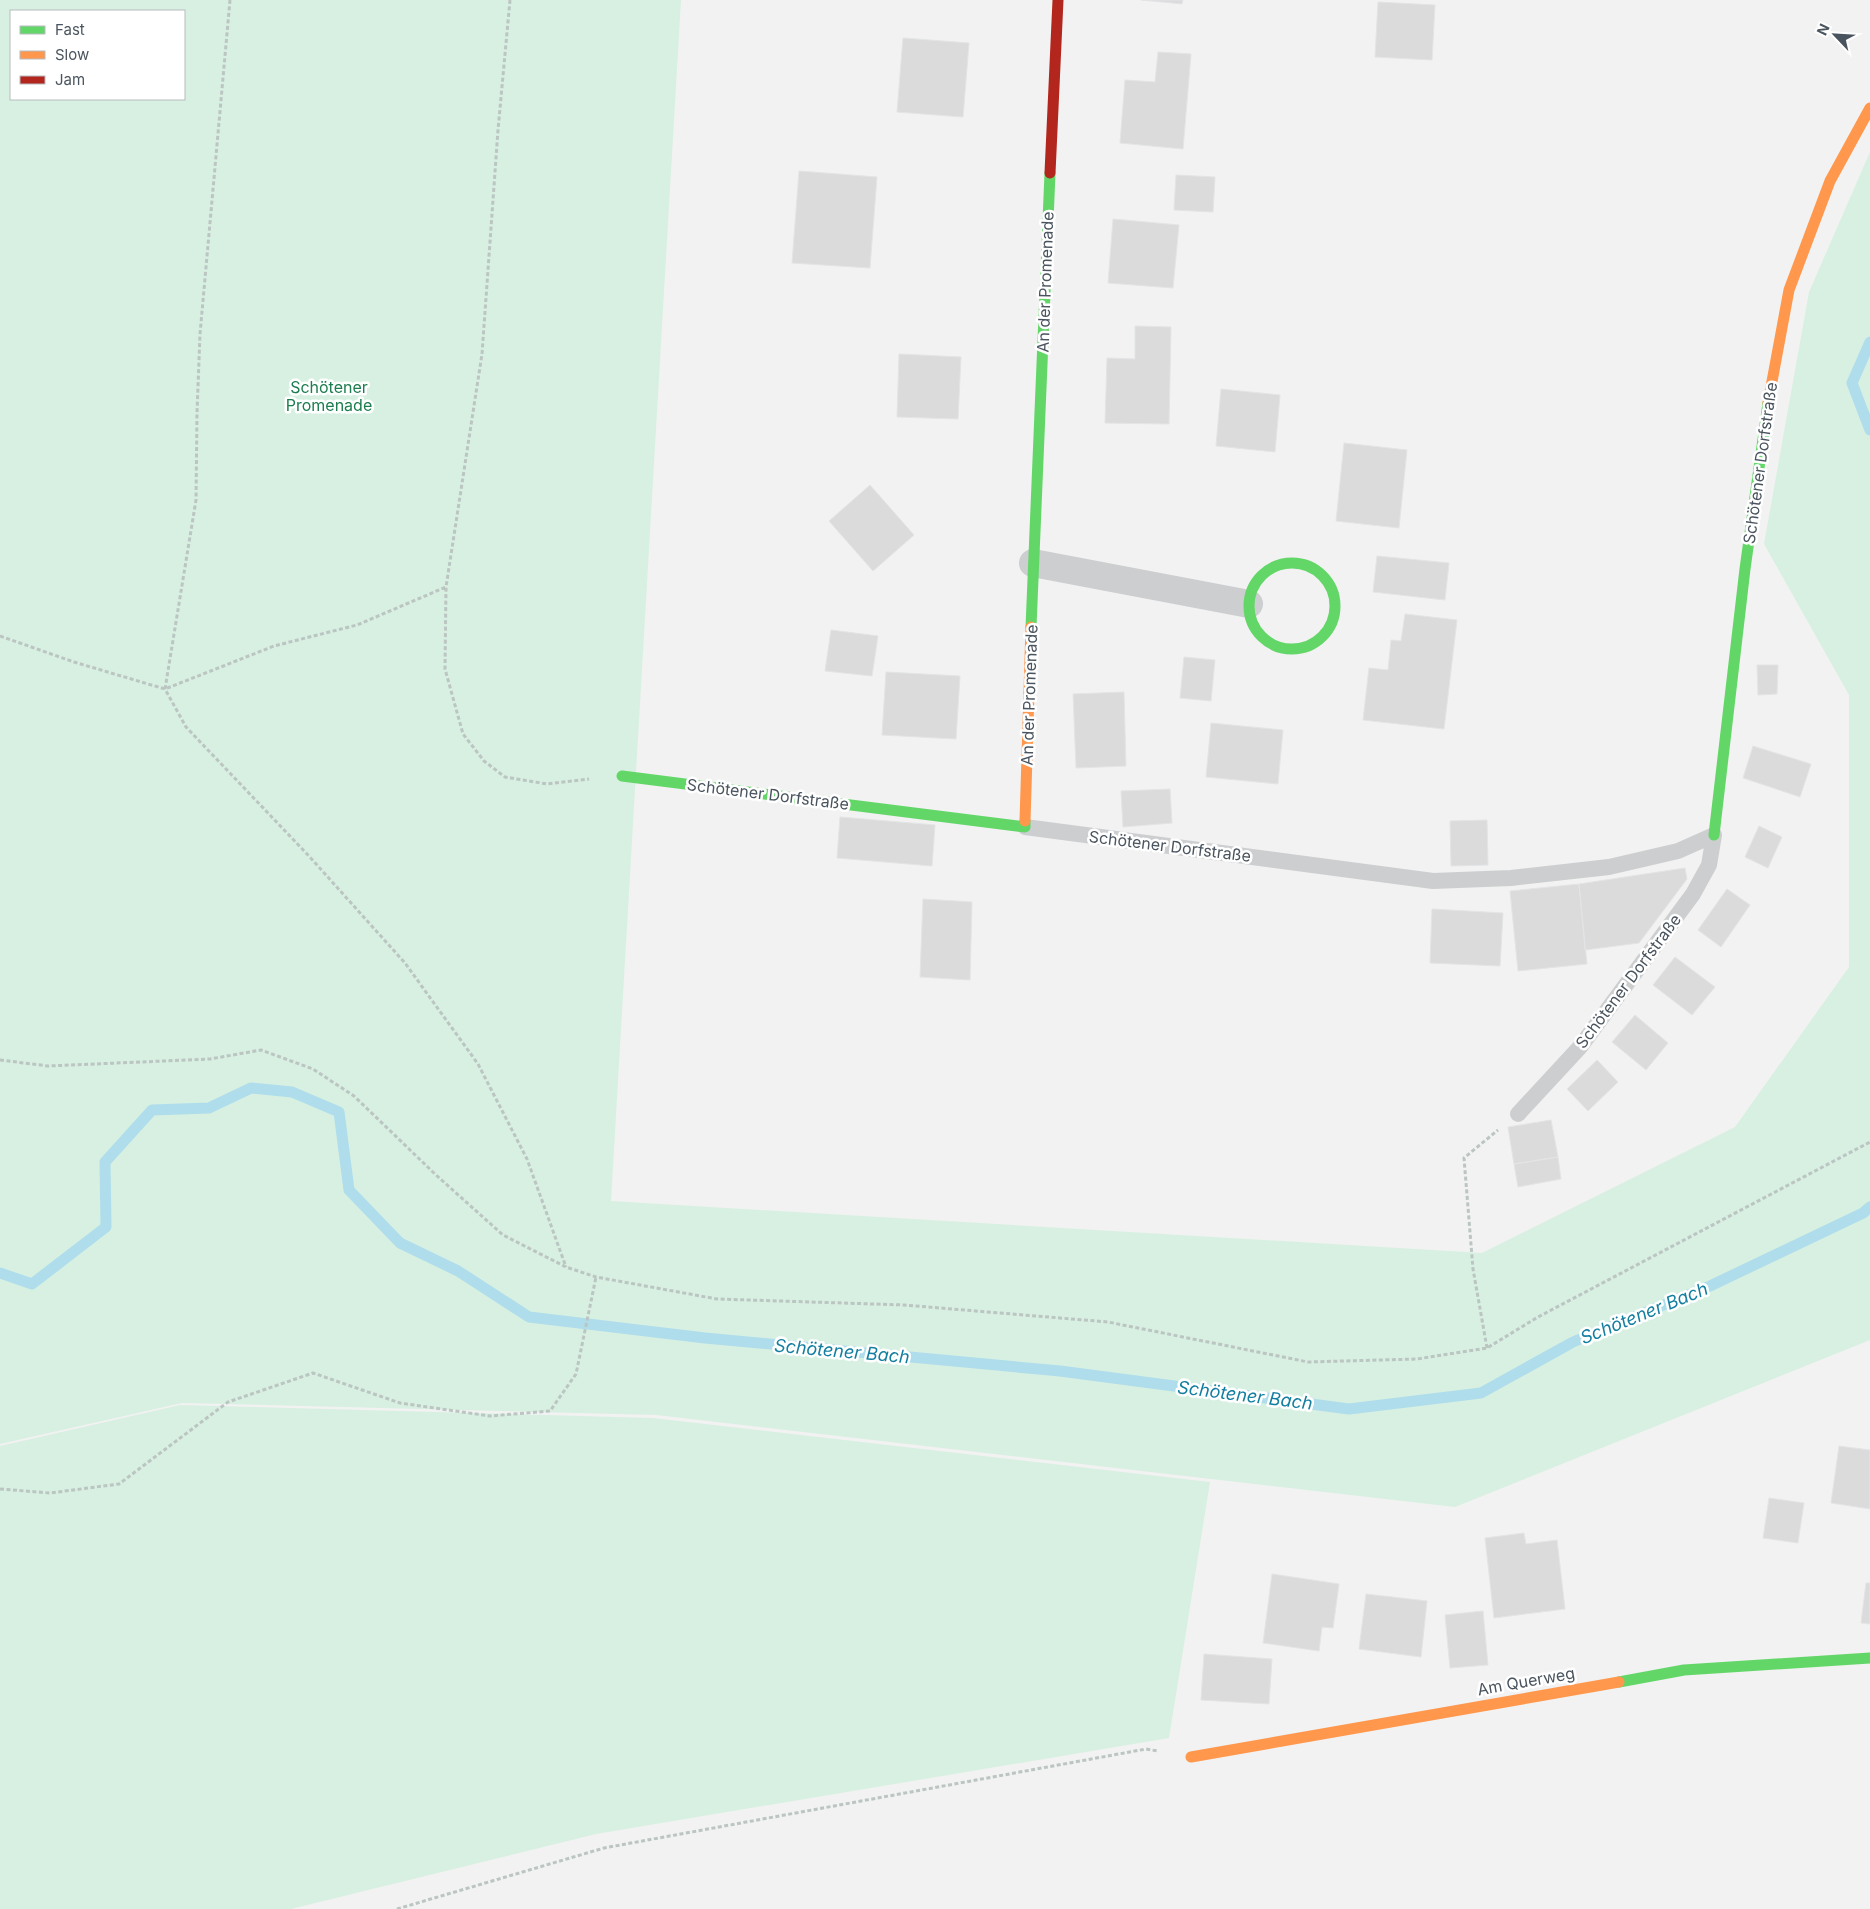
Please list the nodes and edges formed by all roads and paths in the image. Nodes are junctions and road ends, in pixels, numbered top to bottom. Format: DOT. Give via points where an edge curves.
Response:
graph roads {
  1 [pos="230,0"];
  2 [pos="510,0"];
  3 [pos="1058,0"];
  4 [pos="1870,108"];
  5 [pos="1033,563"];
  6 [pos="446,587"];
  7 [pos="1250,604"];
  8 [pos="0,636"];
  9 [pos="166,689"];
  10 [pos="622,776"];
  11 [pos="1025,827"];
  12 [pos="1714,835"];
  13 [pos="0,1060"];
  14 [pos="1518,1114"];
  15 [pos="1870,1142"];
  16 [pos="566,1267"];
  17 [pos="596,1277"];
  18 [pos="1487,1348"];
  19 [pos="0,1489"];
  20 [pos="1870,1658"];
  21 [pos="1191,1757"];
  22 [pos="397,1909"];
  1 -- 9 [label="path" via="200,334 196,500"];
  2 -- 6 [label="path" via="482,354"];
  3 -- 5 [label="street, An der Promenade"];
  4 -- 12 [label="street, Schötener Dorfstraße" via="1830,181 1789,290 1766,414"];
  5 -- 7 [label="street"];
  5 -- 11 [label="street, An der Promenade"];
  6 -- 9 [label="path" via="357,625 274,646"];
  6 -- 10 [label="path" via="445,668 463,734 484,761 505,777 547,784"];
  7 -- 7 [label="street" via="1260,578 1285,564 1312,568 1324,577 1332,589 1335,603 1329,630 1306,647 1293,649 1266,641 1256,630"];
  8 -- 9 [label="path"];
  9 -- 16 [label="path" via="186,727 405,963 478,1064 527,1159"];
  10 -- 11 [label="street, Schötener Dorfstraße"];
  11 -- 12 [label="lane, Schötener Dorfstraße" via="1433,881 1510,878 1609,866 1678,850"];
  12 -- 14 [label="lane, Schötener Dorfstraße" via="1709,865 1693,894 1580,1047"];
  13 -- 16 [label="path" via="48,1066 210,1060 261,1050 279,1056 313,1069 354,1096 503,1235"];
  14 -- 18 [label="path" via="1464,1158 1473,1269"];
  15 -- 18 [label="path" via="1538,1317"];
  16 -- 17 [label="path"];
  17 -- 18 [label="path" via="717,1299 904,1305 1108,1322 1308,1362 1417,1360"];
  17 -- 19 [label="path" via="576,1374 550,1411 490,1416 400,1403 313,1373 228,1402 119,1484 50,1492"];
  20 -- 21 [label="street, Am Querweg" via="1684,1670"];
  21 -- 22 [label="path" via="1146,1749 604,1848"];
}
